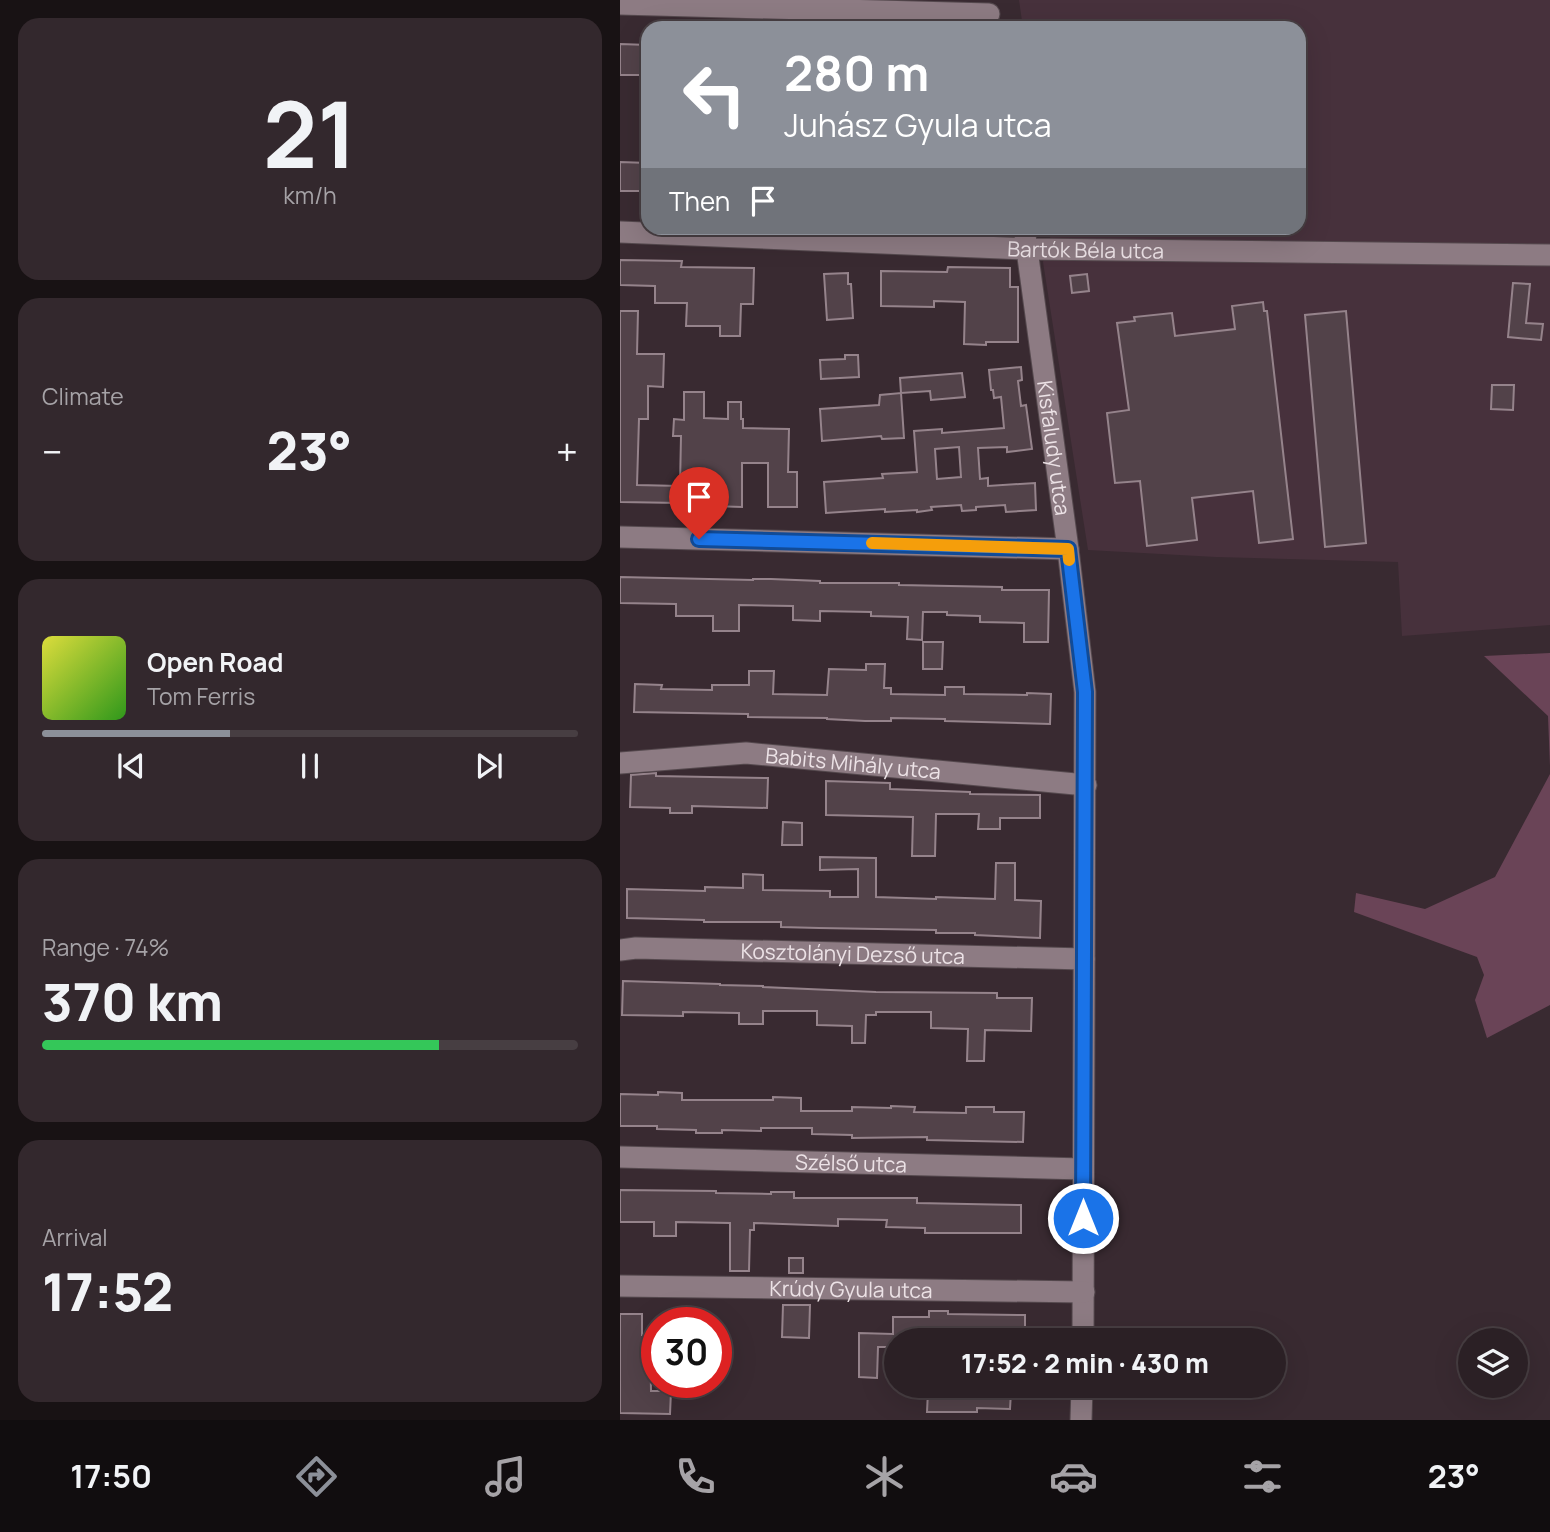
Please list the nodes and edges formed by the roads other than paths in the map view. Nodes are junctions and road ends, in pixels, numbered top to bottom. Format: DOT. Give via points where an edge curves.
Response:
graph roads {
  1 [pos="620,4"];
  2 [pos="989,14"];
  3 [pos="620,232"];
  4 [pos="641,233"];
  5 [pos="692,235"];
  6 [pos="1025,235"];
  7 [pos="1027,249"];
  8 [pos="1550,255"];
  9 [pos="620,537"];
  10 [pos="1068,549"];
  11 [pos="620,763"];
  12 [pos="1086,785"];
  13 [pos="620,950"];
  14 [pos="1084,959"];
  15 [pos="620,1157"];
  16 [pos="1083,1169"];
  17 [pos="620,1286"];
  18 [pos="1084,1292"];
  19 [pos="1083,1328"];
  20 [pos="1082,1398"];
  21 [pos="1081,1420"];
  1 -- 2 [label="street"];
  3 -- 4 [label="street, Bartók Béla utca"];
  5 -- 7 [label="street, Bartók Béla utca"];
  6 -- 7 [label="street, Kisfaludy utca"];
  7 -- 8 [label="street, Bartók Béla utca"];
  7 -- 10 [label="street, Kisfaludy utca"];
  9 -- 10 [label="street"];
  10 -- 12 [label="street, Kisfaludy utca" via="1085,692"];
  11 -- 12 [label="street, Babits Mihály utca" via="746,752"];
  12 -- 14 [label="street, Kisfaludy utca"];
  13 -- 14 [label="street, Kosztolányi Dezső utca"];
  14 -- 16 [label="street, Kisfaludy utca"];
  15 -- 16 [label="street, Szélső utca"];
  16 -- 18 [label="street, Kisfaludy utca"];
  17 -- 18 [label="street, Krúdy Gyula utca"];
  18 -- 19 [label="street, Kisfaludy utca"];
  20 -- 21 [label="street"];
}
